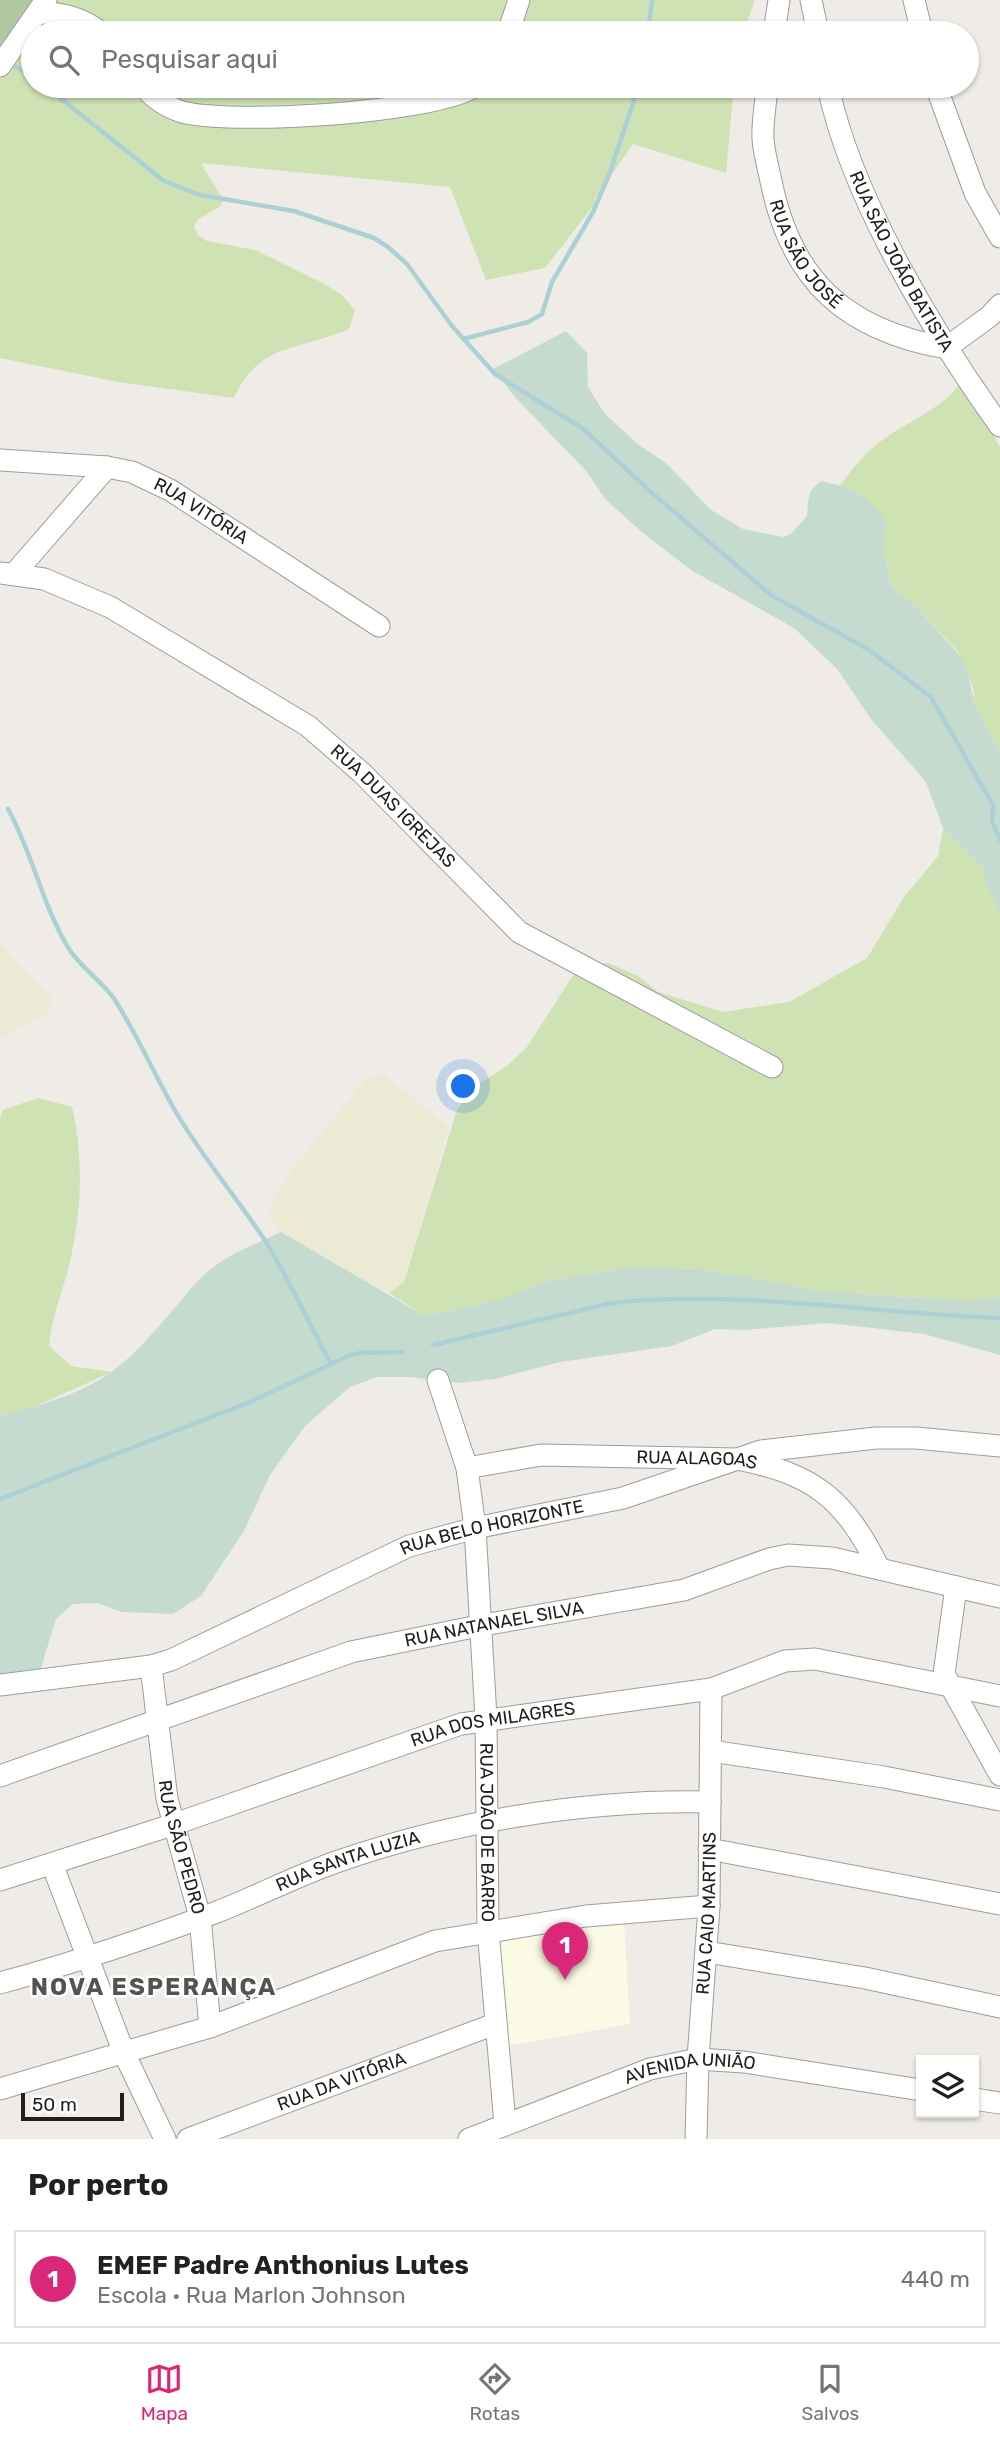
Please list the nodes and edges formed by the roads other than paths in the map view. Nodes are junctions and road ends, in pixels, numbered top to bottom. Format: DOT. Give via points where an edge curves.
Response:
graph roads {
  1 [pos="519,0"];
  2 [pos="779,0"];
  3 [pos="811,0"];
  4 [pos="914,0"];
  5 [pos="42,6"];
  6 [pos="32,21"];
  7 [pos="81,21"];
  8 [pos="512,21"];
  9 [pos="776,21"];
  10 [pos="815,21"];
  11 [pos="919,21"];
  12 [pos="21,36"];
  13 [pos="0,66"];
  14 [pos="157,98"];
  15 [pos="450,98"];
  16 [pos="766,98"];
  17 [pos="831,98"];
  18 [pos="940,98"];
  19 [pos="1000,237"];
  20 [pos="1000,305"];
  21 [pos="946,348"];
  22 [pos="1000,426"];
  23 [pos="0,460"];
  24 [pos="107,467"];
  25 [pos="7,573"];
  26 [pos="379,626"];
  27 [pos="772,1067"];
  28 [pos="438,1380"];
  29 [pos="1000,1446"];
  30 [pos="737,1459"];
  31 [pos="467,1468"];
  32 [pos="475,1528"];
  33 [pos="880,1568"];
  34 [pos="956,1587"];
  35 [pos="1000,1597"];
  36 [pos="483,1625"];
  37 [pos="151,1666"];
  38 [pos="0,1685"];
  39 [pos="949,1686"];
  40 [pos="712,1689"];
  41 [pos="1000,1696"];
  42 [pos="486,1718"];
  43 [pos="157,1722"];
  44 [pos="712,1751"];
  45 [pos="1000,1774"];
  46 [pos="0,1776"];
  47 [pos="1000,1800"];
  48 [pos="710,1802"];
  49 [pos="485,1824"];
  50 [pos="172,1825"];
  51 [pos="709,1849"];
  52 [pos="52,1864"];
  53 [pos="0,1880"];
  54 [pos="1000,1905"];
  55 [pos="709,1906"];
  56 [pos="200,1917"];
  57 [pos="488,1930"];
  58 [pos="707,1952"];
  59 [pos="89,1959"];
  60 [pos="0,1983"];
  61 [pos="1000,2007"];
  62 [pos="495,2024"];
  63 [pos="211,2026"];
  64 [pos="124,2053"];
  65 [pos="698,2059"];
  66 [pos="916,2089"];
  67 [pos="0,2090"];
  68 [pos="979,2100"];
  69 [pos="1000,2103"];
  70 [pos="505,2124"];
  71 [pos="165,2139"];
  72 [pos="188,2139"];
  73 [pos="469,2139"];
  74 [pos="696,2139"];
  1 -- 8 [label="street"];
  2 -- 9 [label="street"];
  3 -- 10 [label="street"];
  4 -- 11 [label="street"];
  5 -- 6 [label="street"];
  5 -- 7 [label="street"];
  12 -- 13 [label="street"];
  14 -- 15 [label="street" via="179,111 246,117 416,105"];
  16 -- 21 [label="street, RUA SÃO JOSÉ" via="763,139 777,209 816,286 851,312 902,337"];
  17 -- 21 [label="street, RUA SÃO JOÃO BATISTA" via="839,132 870,204"];
  18 -- 19 [label="street" via="970,180"];
  20 -- 21 [label="street"];
  21 -- 22 [label="street, RUA SÃO JOÃO BATISTA"];
  23 -- 24 [label="street, RUA VITÓRIA"];
  24 -- 25 [label="street"];
  24 -- 26 [label="street, RUA VITÓRIA" via="132,472 170,490"];
  25 -- 27 [label="street, RUA DUAS IGREJAS" via="44,579 110,607 308,726 344,756 519,932"];
  28 -- 31 [label="street, RUA JOÃO DE BARRO"];
  29 -- 30 [label="street, RUA BELO HORIZONTE" via="876,1438 761,1451"];
  30 -- 31 [label="street, RUA ALAGOAS" via="541,1455"];
  30 -- 32 [label="street, RUA BELO HORIZONTE" via="623,1498"];
  30 -- 33 [label="street, RUA ALAGOAS" via="790,1472 818,1488 844,1511"];
  31 -- 32 [label="street, RUA JOÃO DE BARRO"];
  32 -- 36 [label="street, RUA JOÃO DE BARRO"];
  32 -- 37 [label="street, RUA BELO HORIZONTE" via="392,1554 194,1652"];
  33 -- 34 [label="street, RUA NATANAEL SILVA"];
  33 -- 36 [label="street, RUA NATANAEL SILVA" via="788,1555 684,1590"];
  34 -- 35 [label="street, RUA NATANAEL SILVA"];
  34 -- 39 [label="street" via="944,1663"];
  36 -- 42 [label="street, RUA JOÃO DE BARRO"];
  36 -- 43 [label="street, RUA NATANAEL SILVA" via="351,1652"];
  37 -- 38 [label="street, RUA BELO HORIZONTE"];
  37 -- 43 [label="street, RUA SÃO PEDRO"];
  39 -- 40 [label="street, RUA DOS MILAGRES" via="800,1658"];
  39 -- 41 [label="street, RUA DOS MILAGRES"];
  39 -- 45 [label="street"];
  40 -- 42 [label="street, RUA DOS MILAGRES"];
  40 -- 44 [label="street, RUA CAIO MARTINS"];
  42 -- 49 [label="street, RUA JOÃO DE BARRO"];
  42 -- 50 [label="street, RUA DOS MILAGRES"];
  43 -- 46 [label="street, RUA NATANAEL SILVA"];
  43 -- 50 [label="street, RUA SÃO PEDRO"];
  44 -- 47 [label="street"];
  44 -- 48 [label="street, RUA CAIO MARTINS"];
  48 -- 49 [label="street, RUA SANTA LUZIA" via="609,1804"];
  48 -- 51 [label="street, RUA CAIO MARTINS"];
  49 -- 56 [label="street, RUA SANTA LUZIA" via="337,1862"];
  49 -- 57 [label="street, RUA JOÃO DE BARRO"];
  50 -- 52 [label="street, RUA DOS MILAGRES"];
  50 -- 56 [label="street, RUA SÃO PEDRO"];
  51 -- 54 [label="street"];
  51 -- 55 [label="street, RUA CAIO MARTINS"];
  52 -- 53 [label="street, RUA DOS MILAGRES"];
  52 -- 59 [label="street"];
  55 -- 57 [label="street"];
  55 -- 58 [label="street, RUA CAIO MARTINS"];
  56 -- 59 [label="street, RUA SANTA LUZIA"];
  56 -- 63 [label="street, RUA SÃO PEDRO"];
  57 -- 62 [label="street, RUA JOÃO DE BARRO"];
  57 -- 63 [label="street" via="415,1948"];
  58 -- 61 [label="street" via="865,1978"];
  58 -- 65 [label="street, RUA CAIO MARTINS"];
  59 -- 60 [label="street, RUA SANTA LUZIA"];
  59 -- 64 [label="street"];
  62 -- 70 [label="street, RUA JOÃO DE BARRO"];
  62 -- 72 [label="street, RUA DA VITÓRIA"];
  63 -- 64 [label="street"];
  64 -- 67 [label="street"];
  64 -- 71 [label="street"];
  65 -- 66 [label="street, AVENIDA UNIÃO"];
  65 -- 70 [label="street, AVENIDA UNIÃO" via="650,2069"];
  65 -- 74 [label="street, RUA CAIO MARTINS"];
  68 -- 69 [label="street"];
  70 -- 73 [label="street, AVENIDA UNIÃO"];
}
